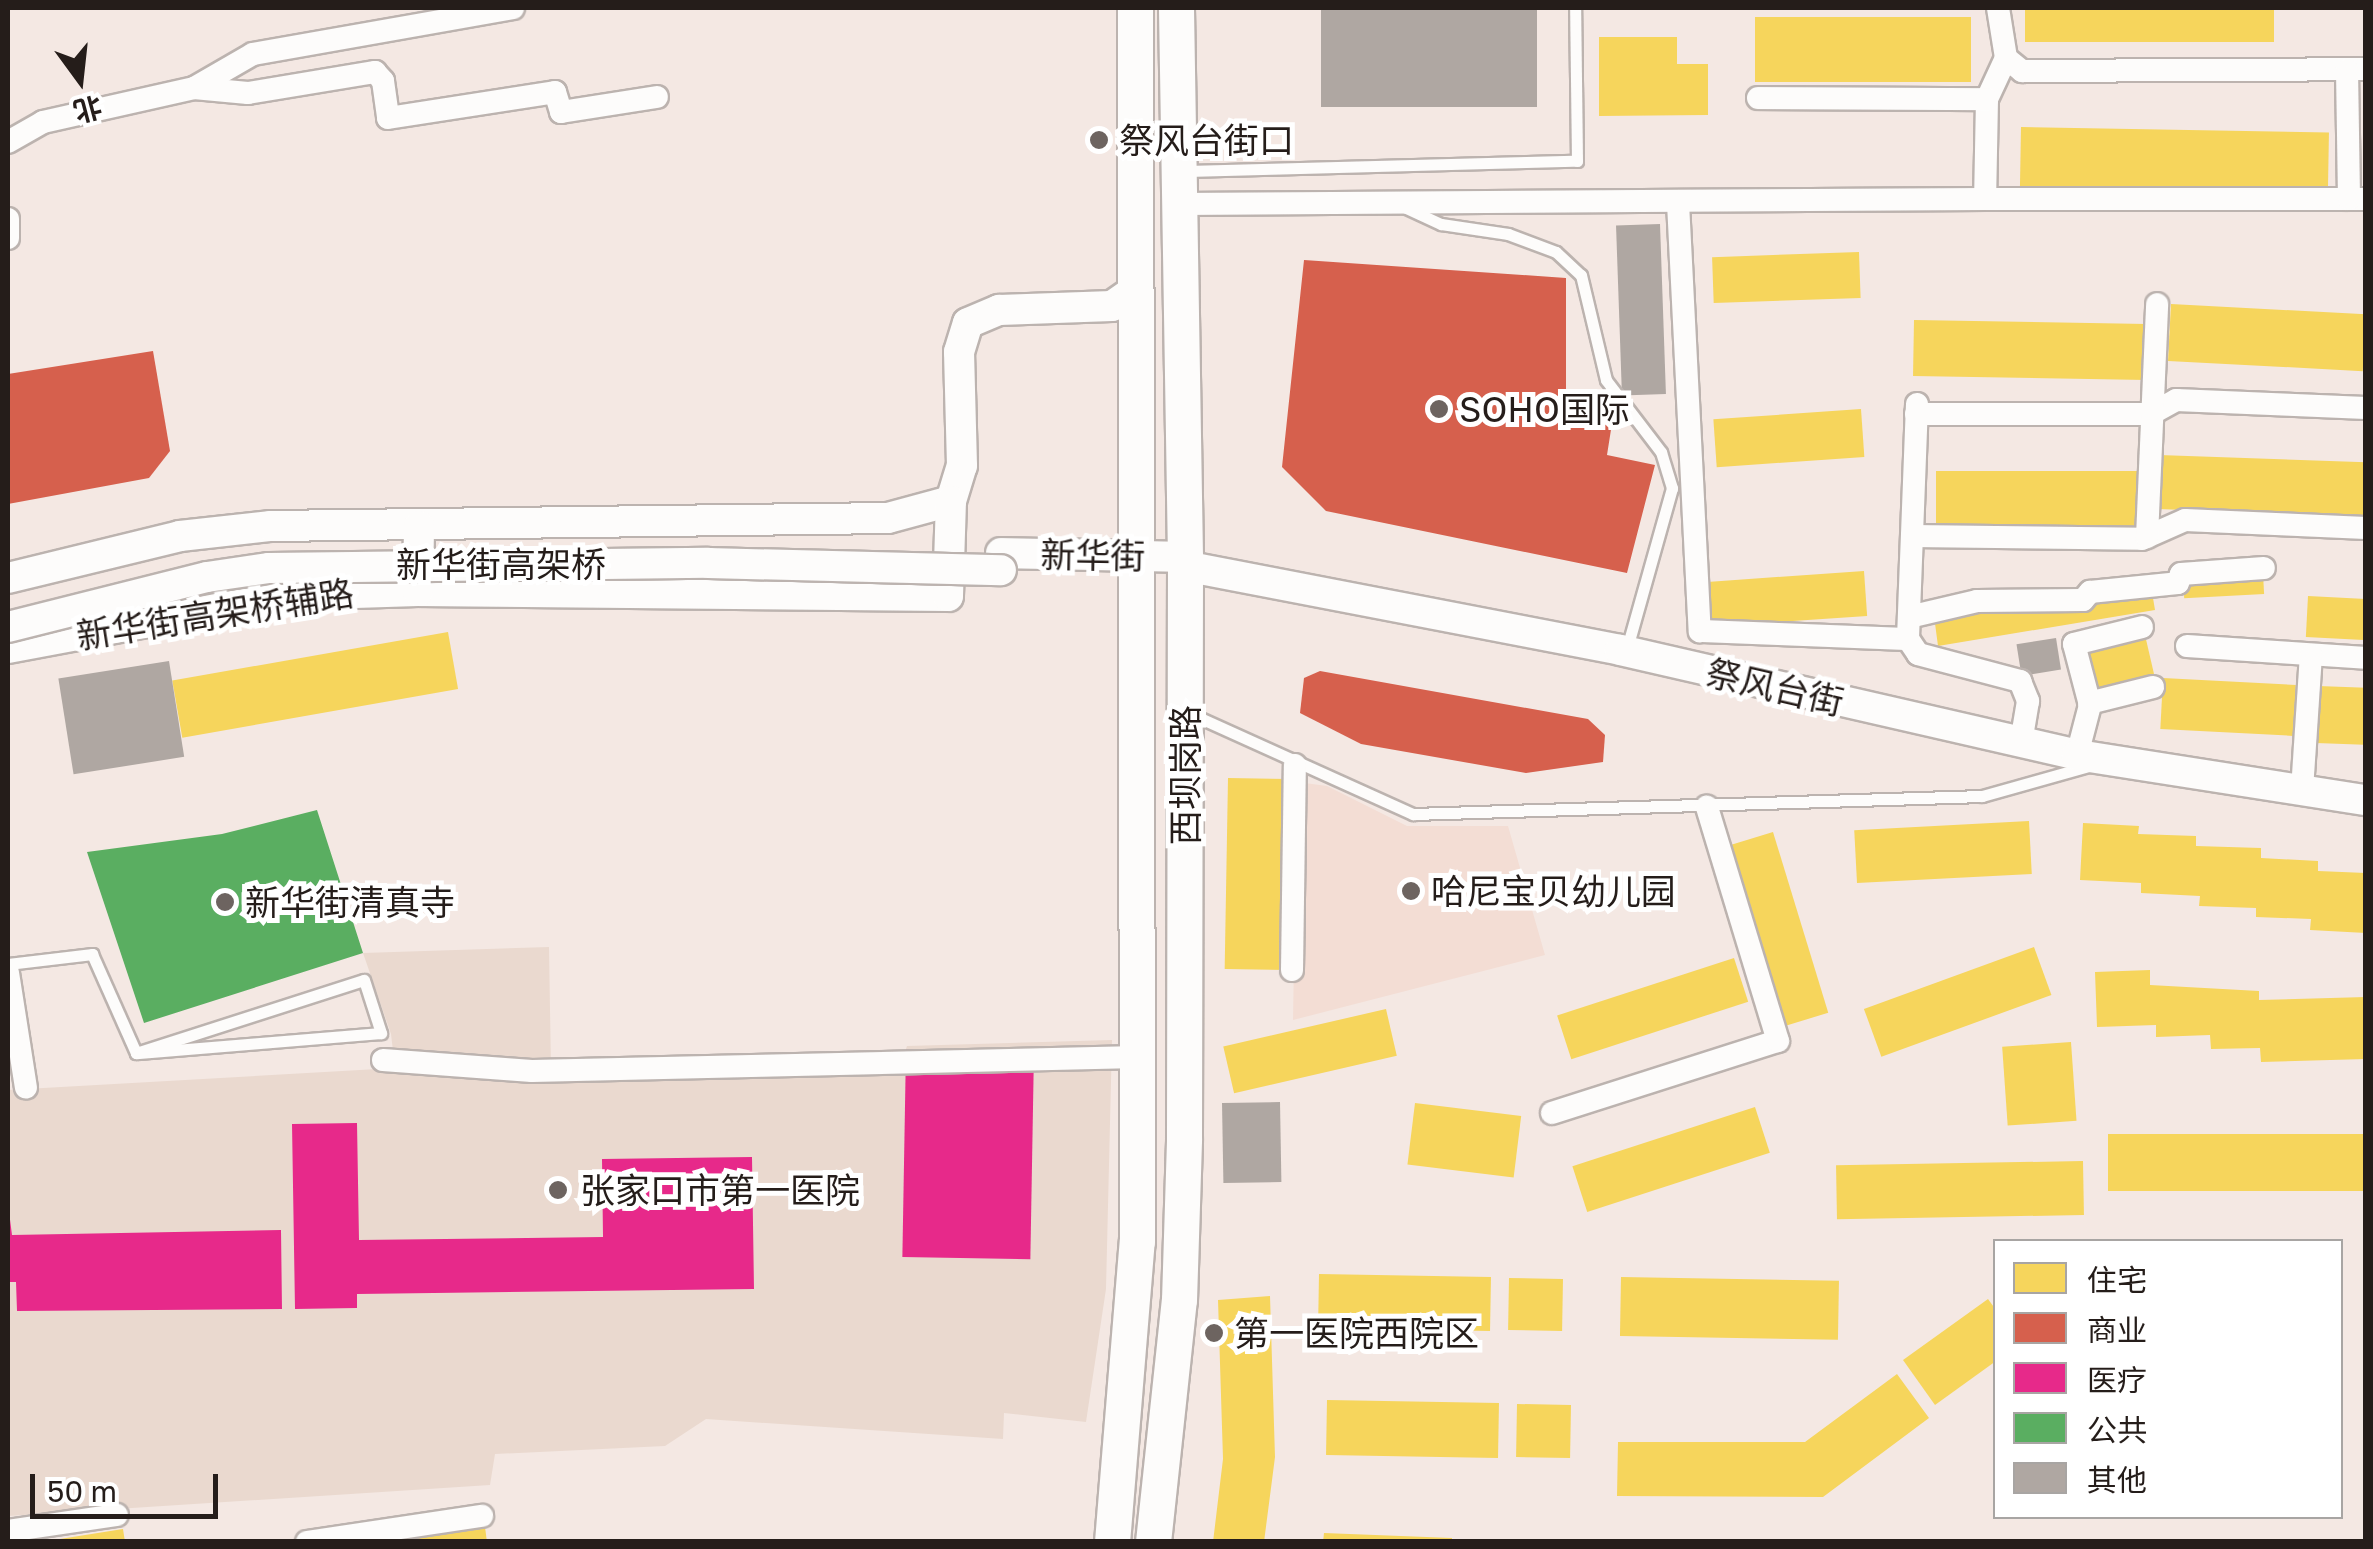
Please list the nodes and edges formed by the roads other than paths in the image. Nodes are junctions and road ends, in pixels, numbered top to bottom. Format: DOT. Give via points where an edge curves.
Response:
graph roads {
  1 [pos="512,8"];
  2 [pos="1135,8"];
  3 [pos="1176,8"];
  4 [pos="1575,8"];
  5 [pos="1998,8"];
  6 [pos="2006,58"];
  7 [pos="2356,70"];
  8 [pos="194,88"];
  9 [pos="657,97"];
  10 [pos="1758,98"];
  11 [pos="1987,98"];
  12 [pos="8,142"];
  13 [pos="1179,188"];
  14 [pos="1985,199"];
  15 [pos="2357,199"];
  16 [pos="1678,203"];
  17 [pos="1396,204"];
  18 [pos="8,219"];
  19 [pos="8,238"];
  20 [pos="1135,290"];
  21 [pos="2157,304"];
  22 [pos="2366,408"];
  23 [pos="2151,414"];
  24 [pos="951,502"];
  25 [pos="419,526"];
  26 [pos="2366,528"];
  27 [pos="1912,536"];
  28 [pos="2147,537"];
  29 [pos="1001,561"];
  30 [pos="1135,564"];
  31 [pos="1185,566"];
  32 [pos="2264,568"];
  33 [pos="8,578"];
  34 [pos="418,591"];
  35 [pos="8,611"];
  36 [pos="8,626"];
  37 [pos="2142,627"];
  38 [pos="1909,628"];
  39 [pos="2187,646"];
  40 [pos="8,648"];
  41 [pos="1626,651"];
  42 [pos="2311,654"];
  43 [pos="2366,658"];
  44 [pos="2153,687"];
  45 [pos="2089,703"];
  46 [pos="1185,711"];
  47 [pos="2021,743"];
  48 [pos="2077,755"];
  49 [pos="2110,760"];
  50 [pos="1294,765"];
  51 [pos="2302,790"];
  52 [pos="2366,800"];
  53 [pos="1707,807"];
  54 [pos="8,964"];
  55 [pos="1292,970"];
  56 [pos="8,973"];
  57 [pos="136,1053"];
  58 [pos="1138,1058"];
  59 [pos="382,1060"];
  60 [pos="26,1088"];
  61 [pos="1552,1113"];
  62 [pos="117,1515"];
  63 [pos="482,1516"];
  64 [pos="8,1531"];
  65 [pos="306,1542"];
  66 [pos="1112,1542"];
  67 [pos="1153,1542"];
  1 -- 8 [label="street" via="252,54"];
  2 -- 20 [label="main road, 西坝岗路"];
  3 -- 13 [label="main road, 西坝岗路"];
  4 -- 13 [label="lane" via="1577,161"];
  5 -- 6 [label="street"];
  6 -- 7 [label="street" via="2022,71"];
  6 -- 11 [label="street"];
  7 -- 15 [label="street"];
  8 -- 9 [label="street" via="248,93 375,72 384,81 388,118 555,92 560,112"];
  8 -- 12 [label="street" via="44,122"];
  10 -- 11 [label="street"];
  11 -- 14 [label="street"];
  13 -- 17 [label="street"];
  13 -- 31 [label="main road, 西坝岗路"];
  14 -- 15 [label="street"];
  14 -- 16 [label="street"];
  16 -- 17 [label="street"];
  16 -- 38 [label="street" via="1700,631"];
  17 -- 41 [label="lane" via="1442,224 1508,234 1556,252 1581,275 1606,380 1661,452 1672,488"];
  18 -- 19 [label="street"];
  20 -- 24 [label="main road" via="1112,306 999,310 968,324 959,352 962,466"];
  20 -- 30 [label="main road, 西坝岗路"];
  21 -- 23 [label="street"];
  22 -- 23 [label="street" via="2176,400"];
  23 -- 27 [label="street" via="1917,409"];
  23 -- 28 [label="street"];
  24 -- 25 [label="main road, 新华街高架桥辅路" via="888,518"];
  24 -- 34 [label="main road, 新华街高架桥辅路" via="948,596"];
  25 -- 33 [label="main road, 新华街高架桥辅路" via="271,526 180,536"];
  25 -- 34 [label="main road"];
  26 -- 28 [label="street" via="2185,520"];
  27 -- 28 [label="street"];
  27 -- 38 [label="street"];
  29 -- 30 [label="main road, 新华街"];
  29 -- 35 [label="main road, 新华街高架桥" via="704,547 266,554 213,560"];
  29 -- 36 [label="main road, 新华街高架桥, bridge" via="269,568"];
  30 -- 31 [label="main road, 新华街"];
  30 -- 58 [label="main road, 西坝岗路"];
  31 -- 41 [label="main road, 祭风台街"];
  31 -- 46 [label="main road, 西坝岗路"];
  32 -- 38 [label="street" via="2181,574 2178,582 2090,592 2082,600 1977,600"];
  34 -- 40 [label="main road, 新华街高架桥辅路" via="292,595"];
  37 -- 45 [label="street" via="2074,644"];
  38 -- 47 [label="street" via="1918,654 2020,682 2028,701"];
  39 -- 42 [label="street"];
  41 -- 47 [label="main road, 祭风台街"];
  42 -- 43 [label="street"];
  42 -- 51 [label="street"];
  44 -- 45 [label="street"];
  45 -- 48 [label="street"];
  46 -- 50 [label="lane"];
  46 -- 67 [label="main road, 西坝岗路" via="1179,1300"];
  47 -- 48 [label="main road, 祭风台街"];
  48 -- 49 [label="main road, 祭风台街"];
  49 -- 51 [label="main road, 祭风台街"];
  49 -- 53 [label="lane" via="1982,796"];
  50 -- 53 [label="lane" via="1413,814"];
  50 -- 55 [label="street"];
  51 -- 52 [label="main road, 祭风台街"];
  53 -- 61 [label="street" via="1778,1041"];
  54 -- 57 [label="lane" via="92,954"];
  56 -- 60 [label="street"];
  57 -- 57 [label="lane" via="364,980 381,1033 343,1036"];
  58 -- 59 [label="street" via="532,1072"];
  58 -- 66 [label="main road, 西坝岗路" via="1129,1386"];
  62 -- 64 [label="street"];
  63 -- 65 [label="street"];
}
